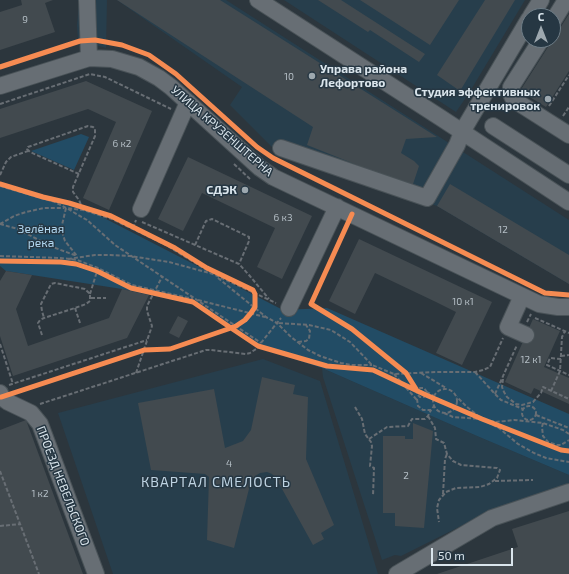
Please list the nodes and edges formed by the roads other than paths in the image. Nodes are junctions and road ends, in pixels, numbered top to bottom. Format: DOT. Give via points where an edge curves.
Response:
graph roads {
  1 [pos="87,0"];
  2 [pos="258,0"];
  3 [pos="521,32"];
  4 [pos="536,48"];
  5 [pos="89,58"];
  6 [pos="0,86"];
  7 [pos="185,108"];
  8 [pos="493,126"];
  9 [pos="462,132"];
  10 [pos="569,135"];
  11 [pos="281,148"];
  12 [pos="569,175"];
  13 [pos="569,202"];
  14 [pos="337,207"];
  15 [pos="139,214"];
  16 [pos="530,305"];
  17 [pos="569,307"];
  18 [pos="289,308"];
  19 [pos="519,332"];
  20 [pos="6,388"];
  21 [pos="12,407"];
  22 [pos="569,492"];
  23 [pos="96,574"];
  24 [pos="397,574"];
  1 -- 5 [label="street"];
  2 -- 9 [label="street"];
  3 -- 9 [label="street"];
  4 -- 10 [label="street" via="511,87 511,94 514,100"];
  5 -- 6 [label="street, УЛИЦА КРУЗЕНШТЕРНА"];
  5 -- 7 [label="street, УЛИЦА КРУЗЕНШТЕРНА" via="112,59 139,67 159,78"];
  7 -- 14 [label="street, УЛИЦА КРУЗЕНШТЕРНА" via="268,173"];
  7 -- 15 [label="street"];
  8 -- 12 [label="street"];
  9 -- 11 [label="street" via="426,198"];
  9 -- 13 [label="street"];
  14 -- 16 [label="street, УЛИЦА КРУЗЕНШТЕРНА"];
  14 -- 18 [label="street"];
  16 -- 17 [label="street, УЛИЦА КРУЗЕНШТЕРНА"];
  16 -- 19 [label="street"];
  20 -- 21 [label="street, ПРОЕЗД НЕВЕЛЬСКОГО" via="1,397"];
  21 -- 23 [label="street, ПРОЕЗД НЕВЕЛЬСКОГО" via="30,413 43,431"];
  22 -- 24 [label="street" via="492,518"];
}
